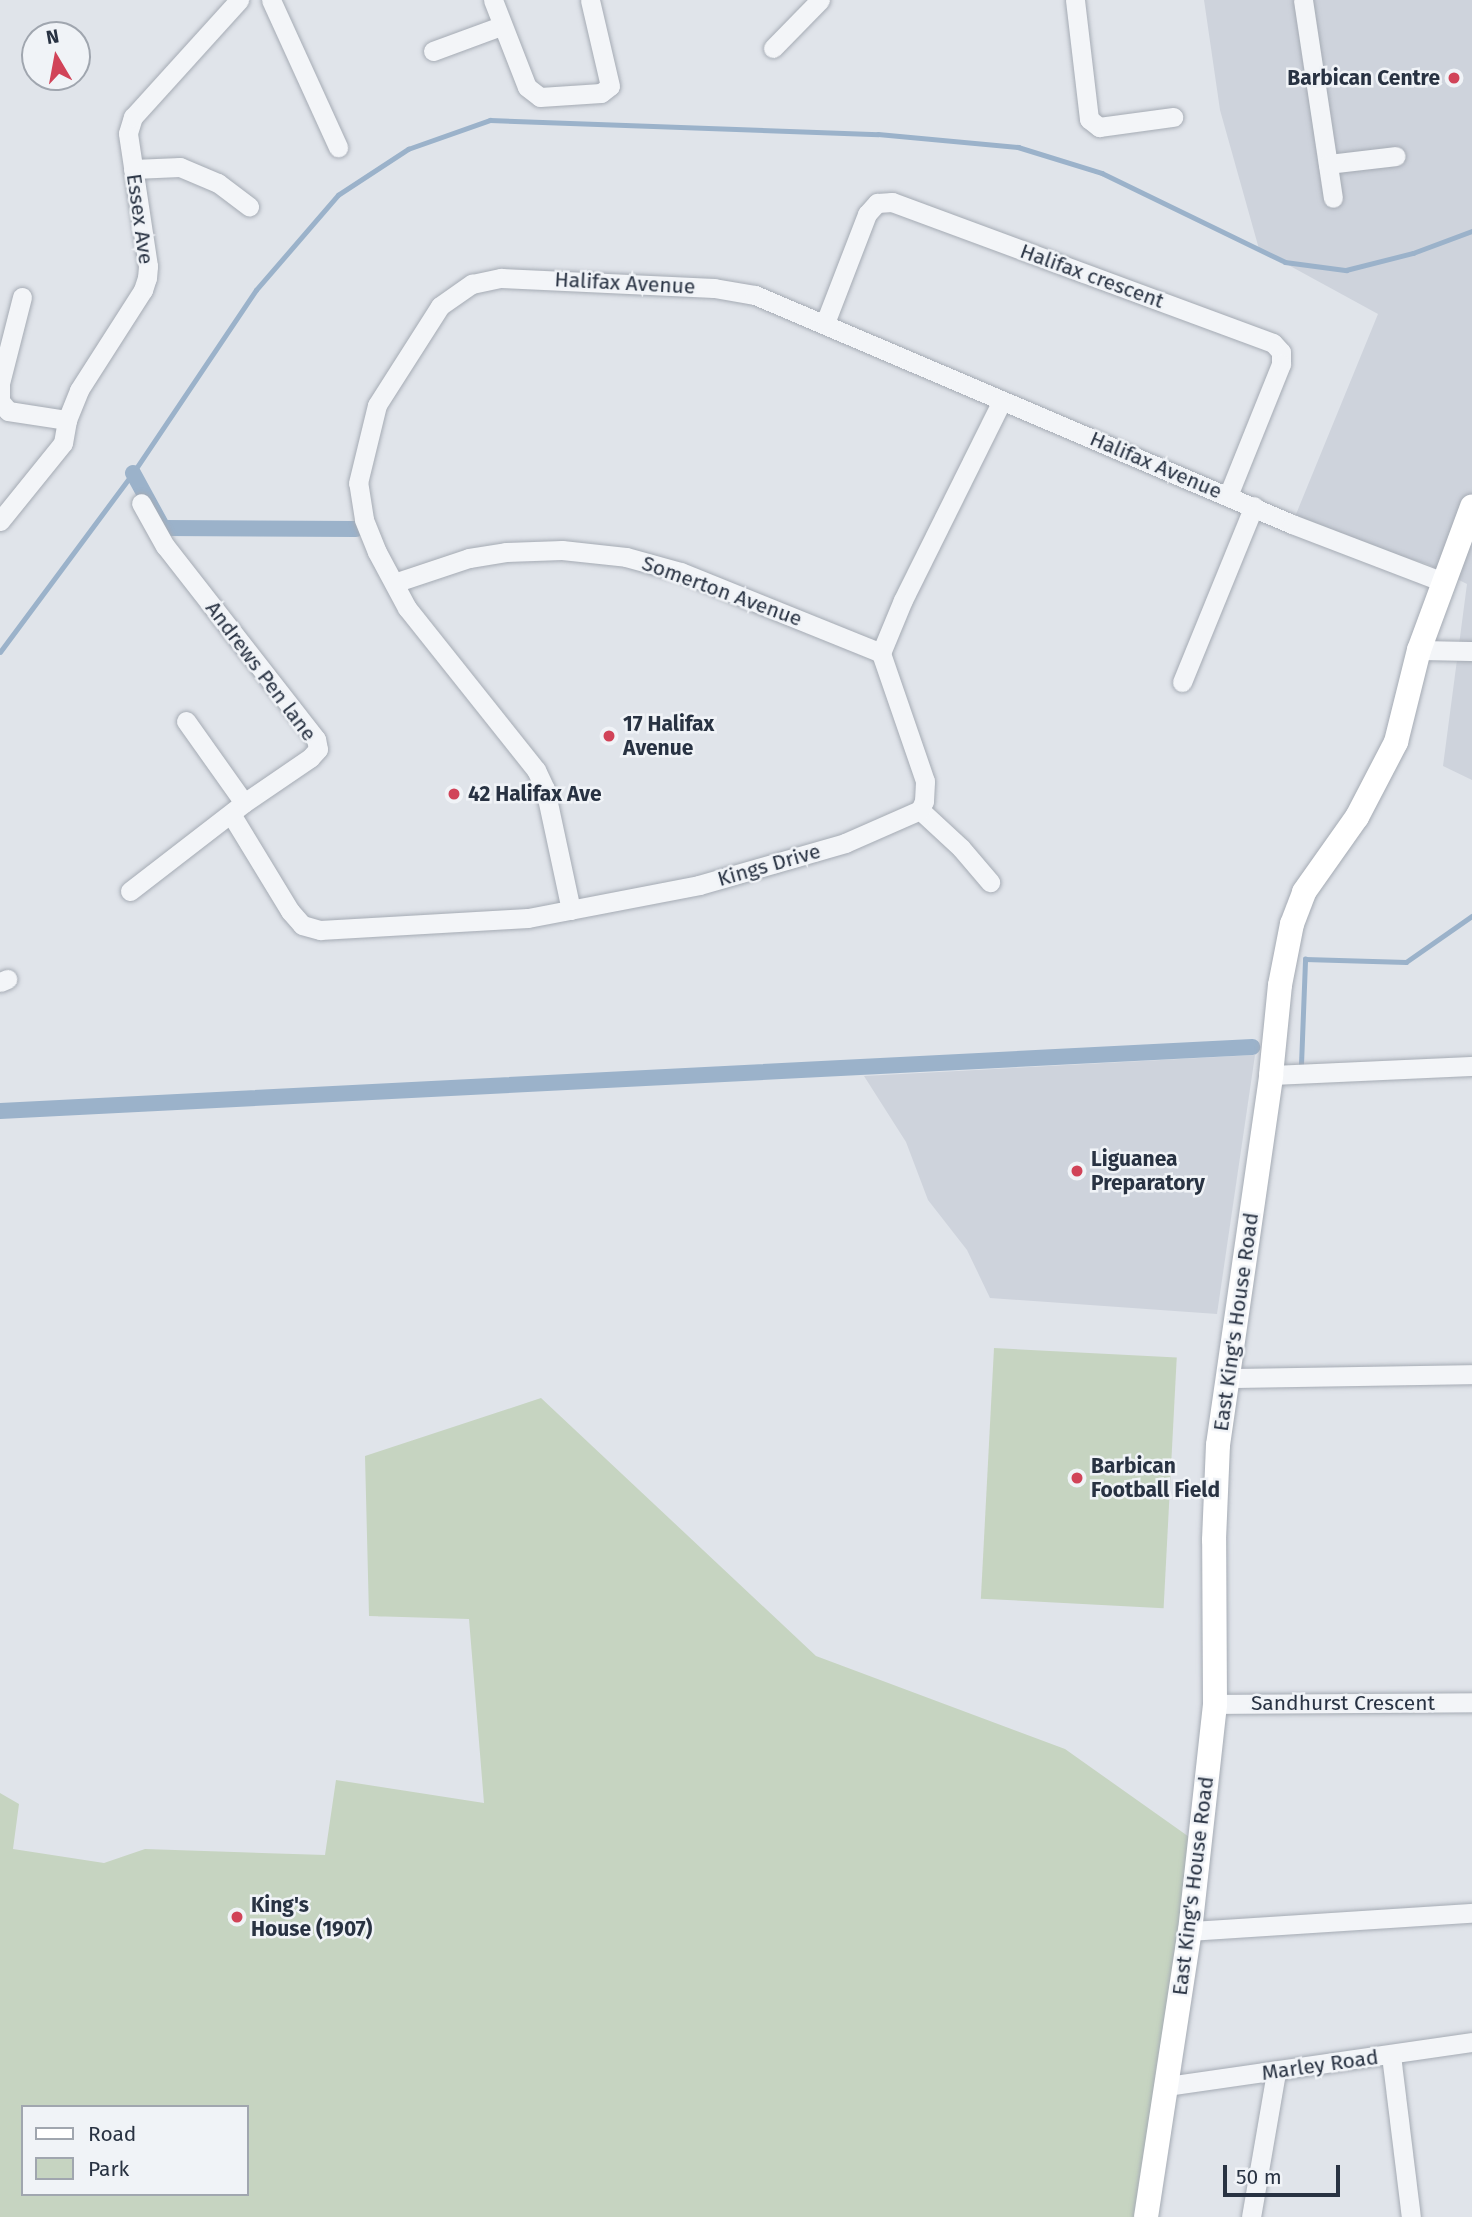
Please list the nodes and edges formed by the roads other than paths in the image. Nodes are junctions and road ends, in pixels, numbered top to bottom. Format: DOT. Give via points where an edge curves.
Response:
graph roads {
  1 [pos="239,0"];
  2 [pos="271,0"];
  3 [pos="493,0"];
  4 [pos="590,0"];
  5 [pos="820,0"];
  6 [pos="1074,0"];
  7 [pos="1303,0"];
  8 [pos="501,26"];
  9 [pos="773,48"];
  10 [pos="433,51"];
  11 [pos="1173,117"];
  12 [pos="338,147"];
  13 [pos="1396,156"];
  14 [pos="1328,164"];
  15 [pos="133,169"];
  16 [pos="1333,198"];
  17 [pos="248,206"];
  18 [pos="22,297"];
  19 [pos="825,323"];
  20 [pos="1002,401"];
  21 [pos="67,420"];
  22 [pos="1228,496"];
  23 [pos="141,503"];
  24 [pos="1254,506"];
  25 [pos="1472,507"];
  26 [pos="2,513"];
  27 [pos="1443,582"];
  28 [pos="394,583"];
  29 [pos="1419,650"];
  30 [pos="1472,651"];
  31 [pos="881,653"];
  32 [pos="1182,682"];
  33 [pos="186,721"];
  34 [pos="237,808"];
  35 [pos="920,810"];
  36 [pos="990,882"];
  37 [pos="130,891"];
  38 [pos="571,910"];
  39 [pos="1472,1066"];
  40 [pos="1271,1075"];
  41 [pos="1472,1374"];
  42 [pos="1229,1378"];
  43 [pos="1472,1702"];
  44 [pos="1214,1704"];
  45 [pos="1472,1913"];
  46 [pos="1190,1931"];
  47 [pos="1472,2042"];
  48 [pos="1391,2055"];
  49 [pos="1276,2073"];
  50 [pos="1167,2087"];
  51 [pos="1146,2217"];
  52 [pos="1251,2217"];
  53 [pos="1411,2217"];
  1 -- 15 [label="street, Essex Ave" via="133,117 128,133"];
  2 -- 12 [label="street"];
  3 -- 8 [label="street"];
  4 -- 8 [label="street" via="611,82 601,93 540,97 527,87"];
  5 -- 9 [label="street"];
  6 -- 11 [label="street" via="1089,119 1098,127"];
  7 -- 14 [label="street"];
  8 -- 10 [label="street"];
  13 -- 14 [label="street"];
  14 -- 16 [label="street"];
  15 -- 17 [label="street" via="180,167 218,183"];
  15 -- 21 [label="street, Essex Ave" via="147,278 79,390"];
  18 -- 21 [label="street" via="0,383 0,401 8,411"];
  19 -- 20 [label="street, Halifax Avenue"];
  19 -- 22 [label="street, Halifax crescent" via="867,214 877,203 892,202 1273,343 1281,352 1281,364"];
  19 -- 28 [label="street, Halifax Avenue" via="755,295 714,288 501,278 472,284 440,306 377,405 364,450 358,483 364,519"];
  20 -- 22 [label="street, Halifax Avenue"];
  20 -- 31 [label="street"];
  21 -- 26 [label="street, Essex Ave" via="63,443"];
  22 -- 24 [label="street, Halifax Avenue"];
  23 -- 34 [label="street, Andrews Pen lane" via="165,546 316,739 318,749 310,758"];
  24 -- 27 [label="street, Halifax Avenue"];
  24 -- 32 [label="street"];
  25 -- 27 [label="main road, East King's House Road"];
  27 -- 29 [label="main road, East King's House Road"];
  28 -- 31 [label="street, Somerton Avenue" via="469,558 506,552 562,550 626,557 681,572"];
  28 -- 38 [label="street, Halifax Avenue" via="407,608 536,770 545,789"];
  29 -- 30 [label="street"];
  29 -- 40 [label="main road, East King's House Road" via="1396,742 1357,817 1304,892 1280,985"];
  31 -- 35 [label="street" via="925,780"];
  33 -- 34 [label="street, Kings Drive"];
  34 -- 37 [label="street, Andrews Pen lane"];
  34 -- 38 [label="street, Kings Drive" via="302,925 320,930 439,925"];
  35 -- 36 [label="street"];
  35 -- 38 [label="street, Kings Drive" via="845,842 747,873"];
  39 -- 40 [label="street"];
  40 -- 42 [label="main road, East King's House Road"];
  41 -- 42 [label="street"];
  42 -- 44 [label="main road, East King's House Road" via="1217,1472"];
  43 -- 44 [label="street, Sandhurst Crescent"];
  44 -- 46 [label="main road, East King's House Road"];
  45 -- 46 [label="street"];
  46 -- 50 [label="main road, East King's House Road"];
  47 -- 48 [label="street, Marley Road"];
  48 -- 49 [label="street, Marley Road"];
  48 -- 53 [label="street"];
  49 -- 50 [label="street, Marley Road"];
  49 -- 52 [label="street"];
  50 -- 51 [label="main road, East King's House Road"];
}
